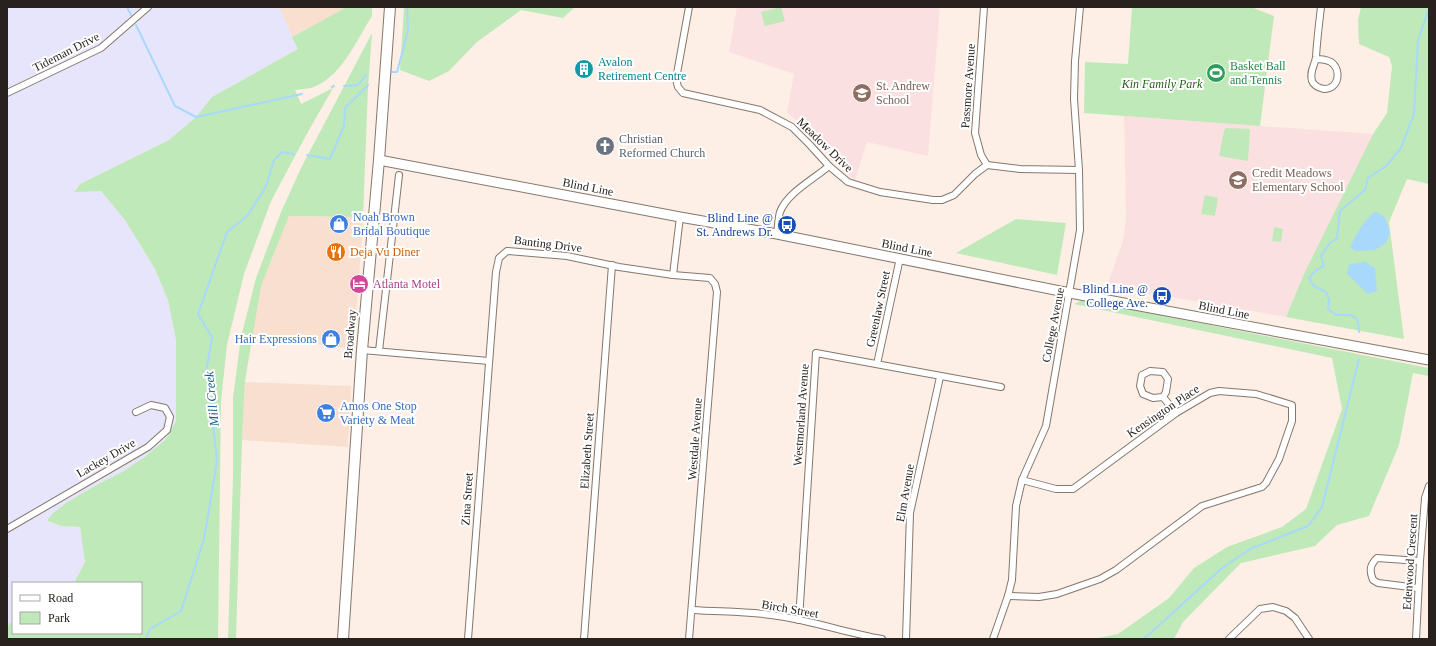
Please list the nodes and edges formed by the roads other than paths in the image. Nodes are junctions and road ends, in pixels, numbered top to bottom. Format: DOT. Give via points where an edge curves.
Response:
graph roads {
  1 [pos="148,7"];
  2 [pos="390,7"];
  3 [pos="689,7"];
  4 [pos="984,7"];
  5 [pos="1080,7"];
  6 [pos="1322,7"];
  7 [pos="1316,59"];
  8 [pos="7,93"];
  9 [pos="379,160"];
  10 [pos="987,165"];
  11 [pos="829,166"];
  12 [pos="1079,170"];
  13 [pos="399,175"];
  14 [pos="680,217"];
  15 [pos="777,234"];
  16 [pos="900,258"];
  17 [pos="612,265"];
  18 [pos="673,275"];
  19 [pos="1070,293"];
  20 [pos="362,350"];
  21 [pos="379,351"];
  22 [pos="1429,360"];
  23 [pos="489,361"];
  24 [pos="877,364"];
  25 [pos="940,377"];
  26 [pos="1001,387"];
  27 [pos="1163,396"];
  28 [pos="136,412"];
  29 [pos="1176,413"];
  30 [pos="1022,480"];
  31 [pos="1429,486"];
  32 [pos="7,529"];
  33 [pos="1420,561"];
  34 [pos="1418,588"];
  35 [pos="1008,596"];
  36 [pos="692,610"];
  37 [pos="799,620"];
  38 [pos="853,637"];
  39 [pos="343,639"];
  40 [pos="468,639"];
  41 [pos="584,639"];
  42 [pos="689,639"];
  43 [pos="882,639"];
  44 [pos="906,639"];
  45 [pos="993,639"];
  46 [pos="1229,639"];
  47 [pos="1309,639"];
  48 [pos="1416,639"];
  1 -- 8 [label="street, Tideman Drive" via="102,48"];
  2 -- 9 [label="main road, Broadway"];
  3 -- 11 [label="street, Meadow Drive" via="676,79 683,93 760,110 792,127"];
  4 -- 10 [label="street, Passmore Avenue" via="974,133"];
  5 -- 12 [label="street, College Avenue" via="1074,99"];
  6 -- 7 [label="street"];
  7 -- 7 [label="street" via="1311,79 1317,87 1330,88 1336,84 1338,72 1332,63"];
  9 -- 14 [label="street, Blind Line"];
  9 -- 20 [label="main road, Broadway"];
  10 -- 11 [label="street, Meadow Drive" via="954,195 942,200 863,188 848,182"];
  10 -- 12 [label="street" via="1020,169"];
  11 -- 15 [label="street" via="785,202 780,213"];
  12 -- 19 [label="street, College Avenue" via="1080,230"];
  13 -- 21 [label="street"];
  14 -- 15 [label="street, Blind Line"];
  14 -- 18 [label="street"];
  15 -- 16 [label="street, Blind Line"];
  16 -- 19 [label="street, Blind Line"];
  16 -- 24 [label="street, Greenlaw Street"];
  17 -- 18 [label="street, Banting Drive"];
  17 -- 23 [label="street, Banting Drive" via="566,256 507,251 499,258 496,272"];
  17 -- 41 [label="street, Elizabeth Street"];
  18 -- 36 [label="street, Westdale Avenue" via="710,278 717,292"];
  19 -- 22 [label="street, Blind Line"];
  19 -- 30 [label="street, College Avenue" via="1046,426"];
  20 -- 21 [label="street"];
  20 -- 39 [label="main road, Broadway"];
  21 -- 23 [label="street"];
  23 -- 40 [label="street, Zina Street"];
  24 -- 25 [label="street, Westmorland Avenue"];
  24 -- 37 [label="street, Westmorland Avenue" via="816,352"];
  25 -- 26 [label="street, Westmorland Avenue"];
  25 -- 44 [label="street, Elm Avenue" via="910,513"];
  27 -- 27 [label="street" via="1168,379 1163,372 1150,371 1142,375 1140,386 1143,394 1153,398"];
  27 -- 29 [label="street"];
  28 -- 32 [label="street, Lackey Drive" via="150,405 165,408 170,417 167,430 148,447"];
  29 -- 30 [label="street, Kensington Place" via="1073,489 1056,489"];
  29 -- 35 [label="street, Kensington Place" via="1210,393 1219,391 1256,394 1292,405 1292,421 1280,459 1262,487 1202,506 1100,579 1057,594 1038,597"];
  30 -- 35 [label="street, College Avenue" via="1016,506 1012,580"];
  31 -- 33 [label="street, Edenwood Crescent" via="1425,498"];
  33 -- 34 [label="street, Edenwood Crescent"];
  33 -- 34 [label="street" via="1377,558 1371,564 1370,571 1372,580 1378,583"];
  34 -- 48 [label="street, Edenwood Crescent"];
  35 -- 45 [label="street, College Avenue"];
  36 -- 37 [label="street, Birch Street"];
  36 -- 42 [label="street, Westdale Avenue"];
  37 -- 38 [label="street, Birch Street"];
  38 -- 43 [label="street, Birch Street"];
  46 -- 47 [label="street" via="1260,609 1273,607 1296,618"];
}
